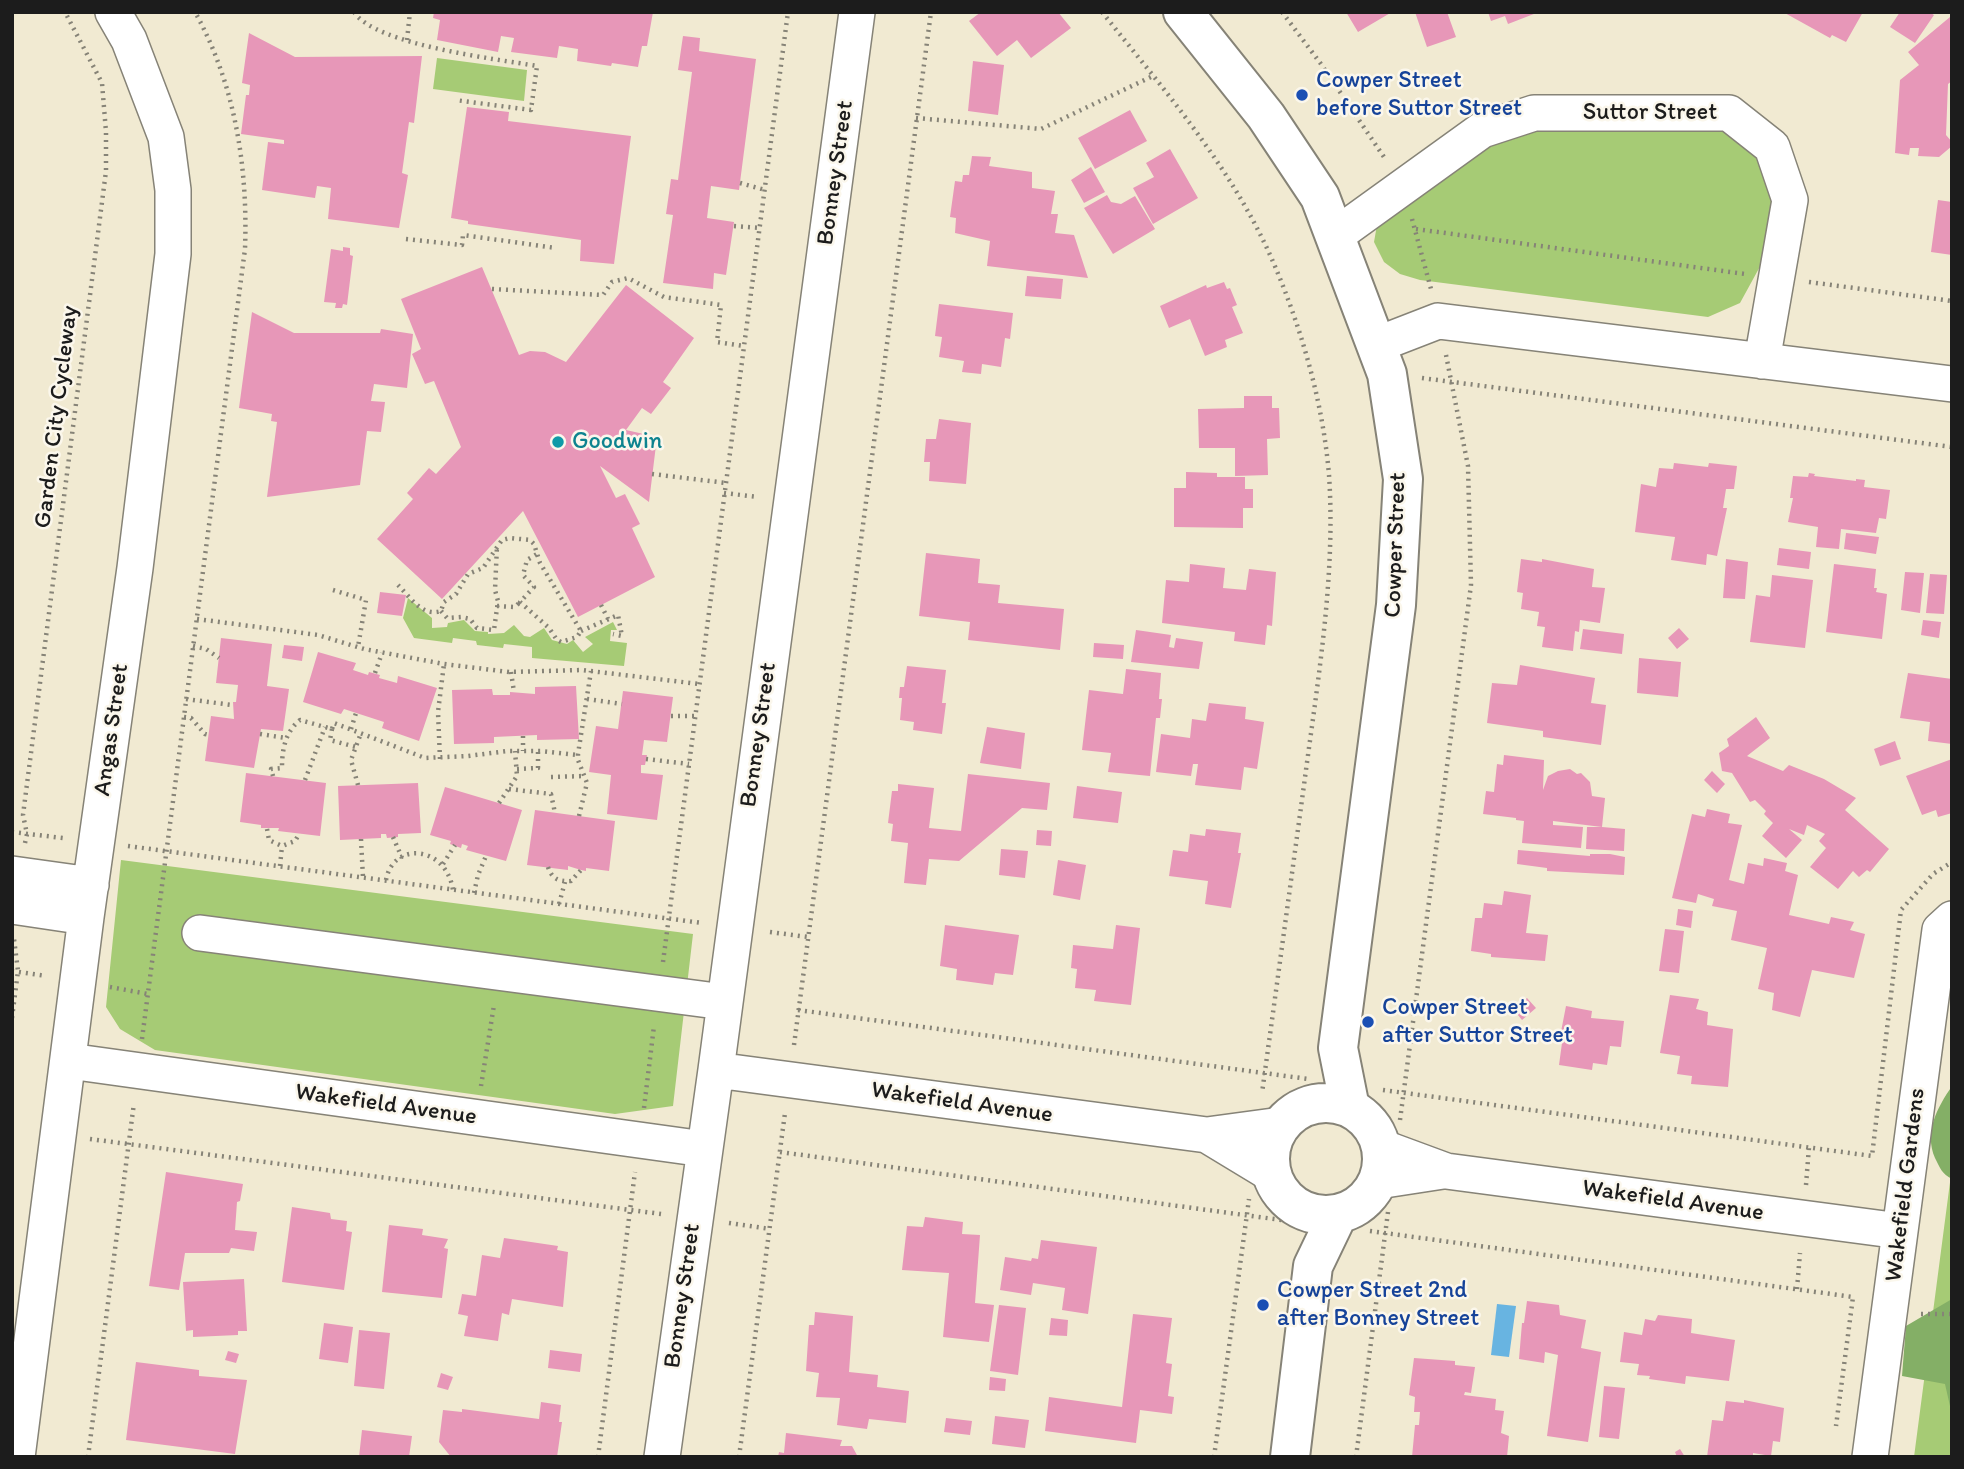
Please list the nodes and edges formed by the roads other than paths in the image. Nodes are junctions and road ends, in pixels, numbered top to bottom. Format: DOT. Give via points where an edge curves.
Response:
graph roads {
  1 [pos="113,12"];
  2 [pos="857,12"];
  3 [pos="1183,12"];
  4 [pos="1335,236"];
  5 [pos="1376,345"];
  6 [pos="1762,360"];
  7 [pos="1952,384"];
  8 [pos="12,873"];
  9 [pos="89,901"];
  10 [pos="13,918"];
  11 [pos="1952,919"];
  12 [pos="200,933"];
  13 [pos="724,1002"];
  14 [pos="1338,1048"];
  15 [pos="69,1061"];
  16 [pos="716,1070"];
  17 [pos="1350,1108"];
  18 [pos="1286,1121"];
  19 [pos="1207,1135"];
  20 [pos="704,1149"];
  21 [pos="1379,1164"];
  22 [pos="1281,1188"];
  23 [pos="1338,1213"];
  24 [pos="1900,1231"];
  25 [pos="1313,1266"];
  26 [pos="17,1457"];
  27 [pos="662,1457"];
  28 [pos="1290,1457"];
  29 [pos="1870,1457"];
  1 -- 9 [label="street, Angas Street" via="129,40 166,137 173,190 173,254"];
  2 -- 13 [label="street, Bonney Street"];
  3 -- 4 [label="street, Cowper Street" via="1274,128 1320,197"];
  4 -- 5 [label="street, Cowper Street"];
  4 -- 6 [label="street, Suttor Street" via="1482,130 1534,113 1729,113 1772,147 1790,200"];
  5 -- 6 [label="street" via="1438,321"];
  5 -- 14 [label="street, Cowper Street" via="1387,374 1403,479 1396,606"];
  6 -- 7 [label="street"];
  8 -- 9 [label="street"];
  9 -- 10 [label="street"];
  9 -- 15 [label="street, Angas Street"];
  11 -- 24 [label="street, Wakefield Gardens" via="1940,930"];
  12 -- 13 [label="street"];
  13 -- 16 [label="street, Bonney Street"];
  14 -- 17 [label="street, Cowper Street"];
  14 -- 18 [label="street, Cowper Street"];
  15 -- 20 [label="street, Wakefield Avenue"];
  15 -- 26 [label="street, Angas Street"];
  16 -- 19 [label="street, Wakefield Avenue"];
  16 -- 20 [label="street, Bonney Street"];
  17 -- 18 [label="street" via="1319,1103 1304,1107"];
  17 -- 21 [label="street" via="1373,1128"];
  18 -- 19 [label="street, Wakefield Avenue"];
  18 -- 22 [label="street" via="1273,1141 1270,1158"];
  19 -- 22 [label="street, Wakefield Avenue"];
  20 -- 27 [label="street, Bonney Street"];
  21 -- 23 [label="street" via="1368,1196"];
  21 -- 24 [label="street, Wakefield Avenue"];
  22 -- 23 [label="street" via="1303,1209"];
  22 -- 25 [label="street"];
  23 -- 25 [label="street"];
  24 -- 29 [label="street, Wakefield Gardens"];
  25 -- 28 [label="street"];
}
